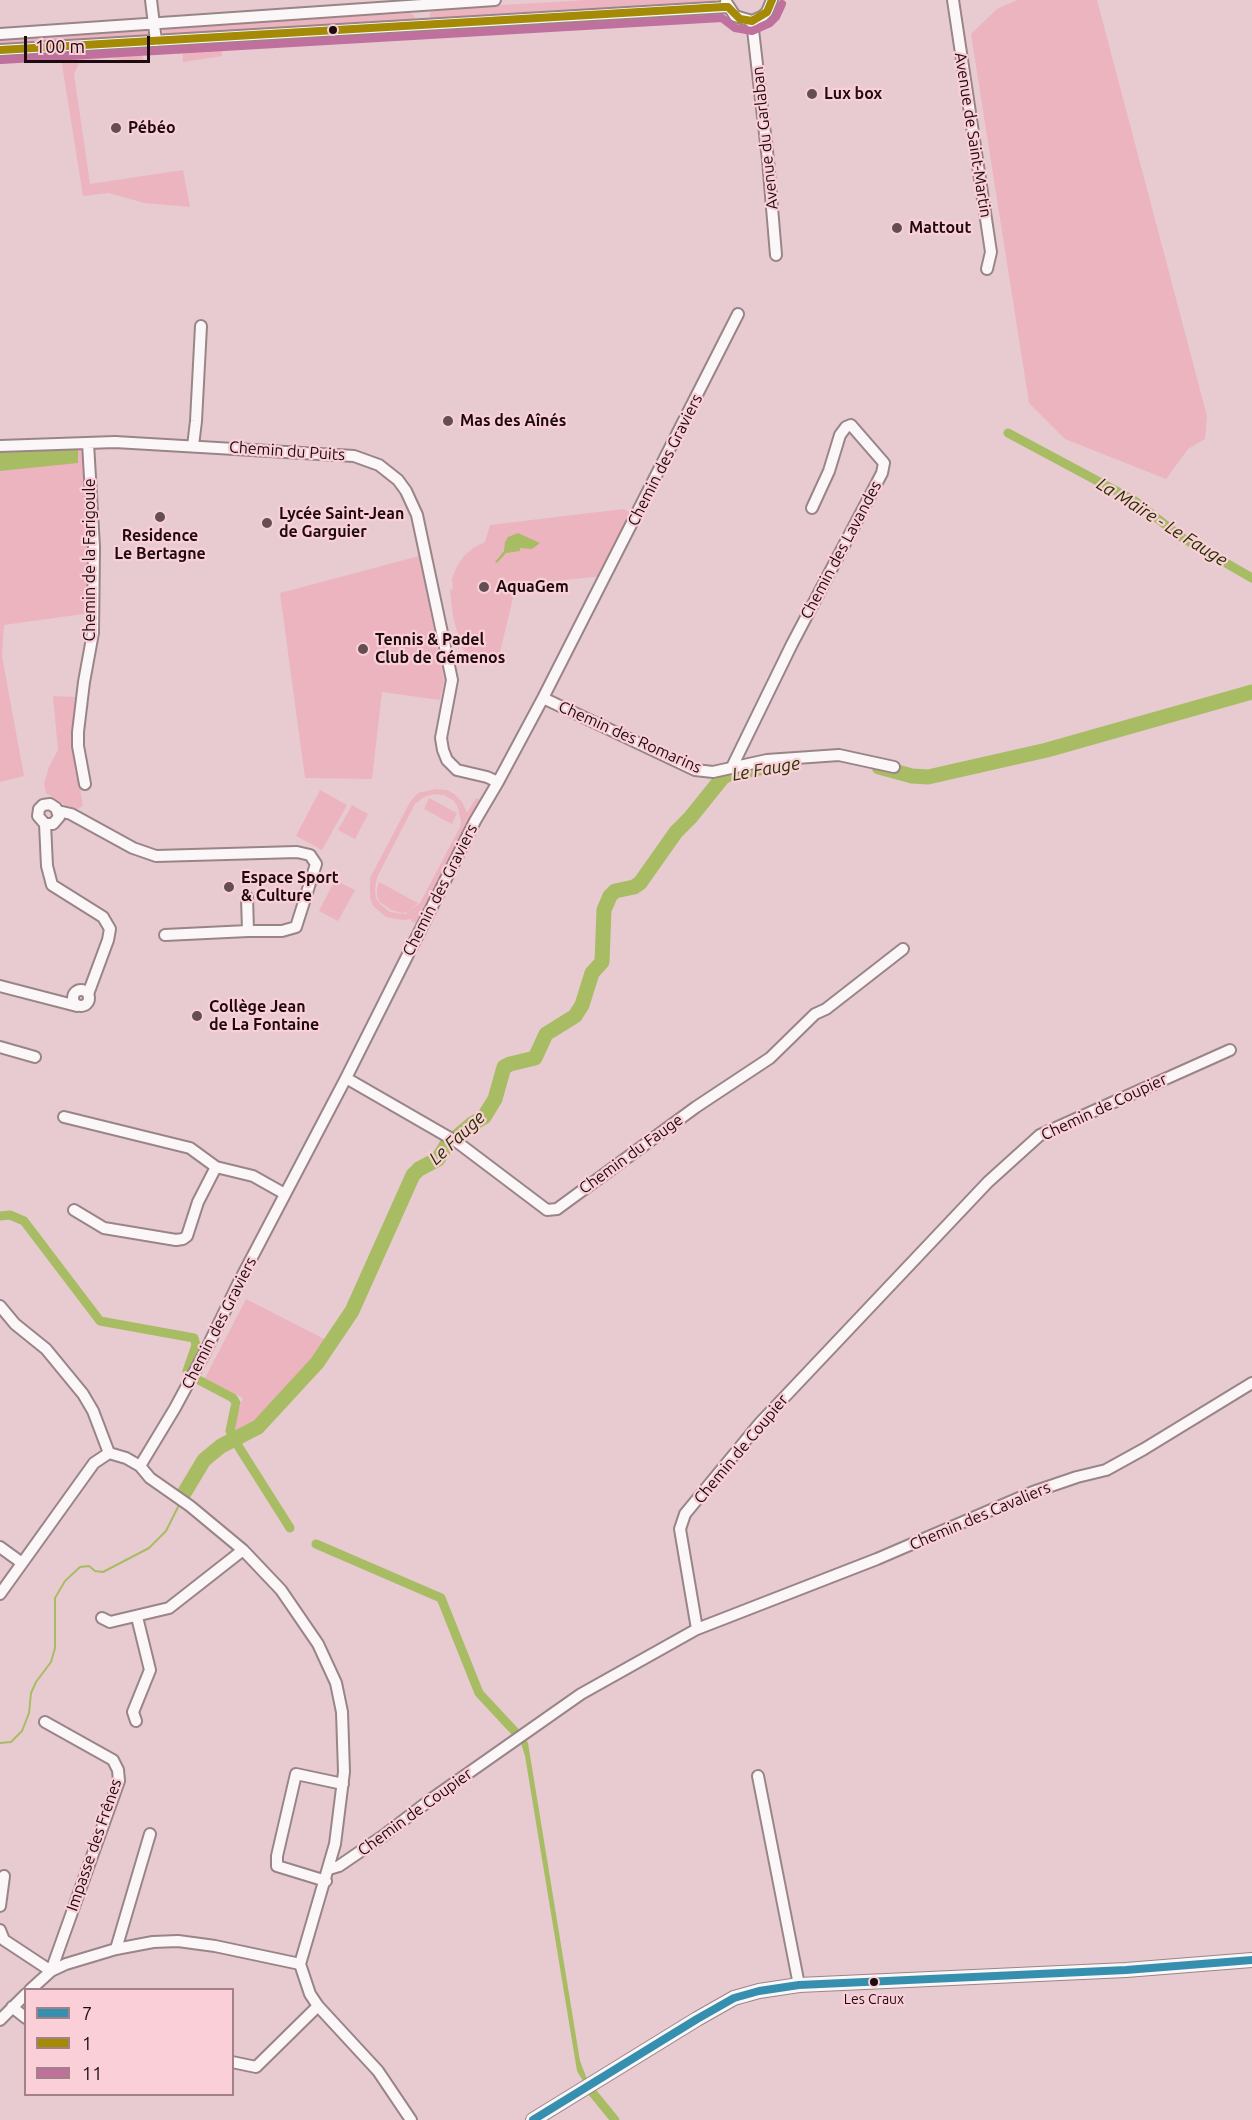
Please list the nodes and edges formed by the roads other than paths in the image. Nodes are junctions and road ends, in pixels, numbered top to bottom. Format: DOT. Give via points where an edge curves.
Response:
graph roads {
  1 [pos="151,0"];
  2 [pos="495,0"];
  3 [pos="772,0"];
  4 [pos="953,0"];
  5 [pos="727,3"];
  6 [pos="420,4"];
  7 [pos="752,21"];
  8 [pos="154,24"];
  9 [pos="422,24"];
  10 [pos="0,34"];
  11 [pos="156,41"];
  12 [pos="0,50"];
  13 [pos="776,255"];
  14 [pos="987,269"];
  15 [pos="738,314"];
  16 [pos="201,326"];
  17 [pos="88,443"];
  18 [pos="0,446"];
  19 [pos="193,446"];
  20 [pos="812,508"];
  21 [pos="543,698"];
  22 [pos="732,767"];
  23 [pos="894,767"];
  24 [pos="498,782"];
  25 [pos="85,784"];
  26 [pos="58,811"];
  27 [pos="45,824"];
  28 [pos="248,897"];
  29 [pos="248,931"];
  30 [pos="165,935"];
  31 [pos="903,949"];
  32 [pos="0,986"];
  33 [pos="0,1047"];
  34 [pos="1230,1050"];
  35 [pos="35,1057"];
  36 [pos="346,1078"];
  37 [pos="64,1117"];
  38 [pos="216,1167"];
  39 [pos="285,1194"];
  40 [pos="74,1210"];
  41 [pos="0,1306"];
  42 [pos="1252,1383"];
  43 [pos="109,1453"];
  44 [pos="140,1466"];
  45 [pos="0,1547"];
  46 [pos="243,1550"];
  47 [pos="22,1563"];
  48 [pos="0,1594"];
  49 [pos="136,1617"];
  50 [pos="102,1618"];
  51 [pos="697,1629"];
  52 [pos="136,1721"];
  53 [pos="45,1722"];
  54 [pos="758,1776"];
  55 [pos="343,1784"];
  56 [pos="150,1834"];
  57 [pos="329,1869"];
  58 [pos="4,1876"];
  59 [pos="326,1881"];
  60 [pos="0,1906"];
  61 [pos="0,1930"];
  62 [pos="116,1949"];
  63 [pos="1252,1960"];
  64 [pos="300,1964"];
  65 [pos="51,1971"];
  66 [pos="799,1985"];
  67 [pos="31,1988"];
  68 [pos="24,1996"];
  69 [pos="318,2006"];
  70 [pos="12,2007"];
  71 [pos="24,2016"];
  72 [pos="0,2020"];
  73 [pos="234,2062"];
  74 [pos="411,2120"];
  75 [pos="533,2120"];
  1 -- 8 [label="street"];
  2 -- 6 [label="street"];
  3 -- 7 [label="street" via="767,12"];
  4 -- 14 [label="street, Avenue de Saint-Martin" via="991,252"];
  5 -- 7 [label="street" via="735,16"];
  5 -- 9 [label="street"];
  6 -- 8 [label="street"];
  6 -- 9 [label="street"];
  7 -- 13 [label="street, Avenue du Garlaban"];
  8 -- 10 [label="street"];
  8 -- 11 [label="street"];
  9 -- 11 [label="street"];
  11 -- 12 [label="street"];
  15 -- 21 [label="street, Chemin des Graviers"];
  16 -- 19 [label="street"];
  17 -- 18 [label="street, Chemin du Puits"];
  17 -- 19 [label="street, Chemin du Puits"];
  17 -- 25 [label="street, Chemin de la Farigoule" via="94,548 93,633 78,732"];
  19 -- 24 [label="street, Chemin du Puits" via="354,456 379,465 398,480 417,514 453,680 441,738 443,750 457,770"];
  20 -- 22 [label="street, Chemin des Lavandes" via="840,435 852,425 884,463 882,473"];
  21 -- 22 [label="street, Chemin des Romarins" via="695,770 713,772"];
  21 -- 24 [label="street, Chemin des Graviers"];
  22 -- 23 [label="street, Chemin des Romarins" via="767,760 839,755"];
  24 -- 36 [label="street, Chemin des Graviers" via="475,820"];
  26 -- 27 [label="street" via="56,822"];
  26 -- 27 [label="street" via="50,804 43,805 39,819"];
  26 -- 29 [label="street" via="156,856 297,852 310,855 316,864 296,927"];
  27 -- 32 [label="street" via="52,885 103,917 110,929 108,940 88,994 82,990 75,993 77,1006"];
  28 -- 29 [label="street"];
  29 -- 30 [label="street"];
  31 -- 36 [label="street, Chemin du Fauge" via="815,1014 770,1058 557,1209 547,1210 454,1140"];
  33 -- 35 [label="street"];
  34 -- 51 [label="street, Chemin de Coupier" via="1040,1135 988,1182 760,1423 685,1514 680,1529"];
  36 -- 39 [label="street, Chemin des Graviers"];
  37 -- 38 [label="street" via="190,1148"];
  38 -- 39 [label="street" via="253,1176"];
  38 -- 40 [label="street" via="183,1239 104,1228"];
  39 -- 44 [label="street, Chemin des Graviers" via="185,1390"];
  41 -- 43 [label="street" via="46,1349 83,1394"];
  42 -- 51 [label="street, Chemin des Cavaliers" via="1106,1470 1032,1492 877,1560"];
  43 -- 44 [label="street"];
  43 -- 47 [label="street" via="94,1463"];
  44 -- 46 [label="street"];
  45 -- 47 [label="street"];
  46 -- 49 [label="street" via="169,1608"];
  46 -- 55 [label="street" via="281,1590 318,1644 336,1683 342,1712"];
  47 -- 48 [label="street"];
  49 -- 50 [label="street" via="110,1622"];
  49 -- 52 [label="street" via="150,1670 133,1712"];
  51 -- 57 [label="street, Chemin de Coupier" via="581,1694 357,1854"];
  53 -- 65 [label="street, Impasse des Frênes" via="113,1760 118,1770 118,1781"];
  54 -- 66 [label="street"];
  55 -- 57 [label="street"];
  55 -- 59 [label="street" via="296,1774 277,1856 277,1866"];
  56 -- 62 [label="street"];
  57 -- 59 [label="street"];
  58 -- 60 [label="street"];
  59 -- 64 [label="street"];
  61 -- 65 [label="street" via="4,1940"];
  62 -- 64 [label="street" via="178,1941"];
  62 -- 65 [label="street"];
  63 -- 66 [label="main road" via="1126,1970"];
  64 -- 69 [label="street"];
  65 -- 67 [label="street"];
  66 -- 75 [label="main road" via="734,1998"];
  68 -- 70 [label="street"];
  69 -- 73 [label="street" via="256,2067"];
  69 -- 74 [label="street" via="378,2071"];
  70 -- 71 [label="street"];
  70 -- 72 [label="street"];
}
